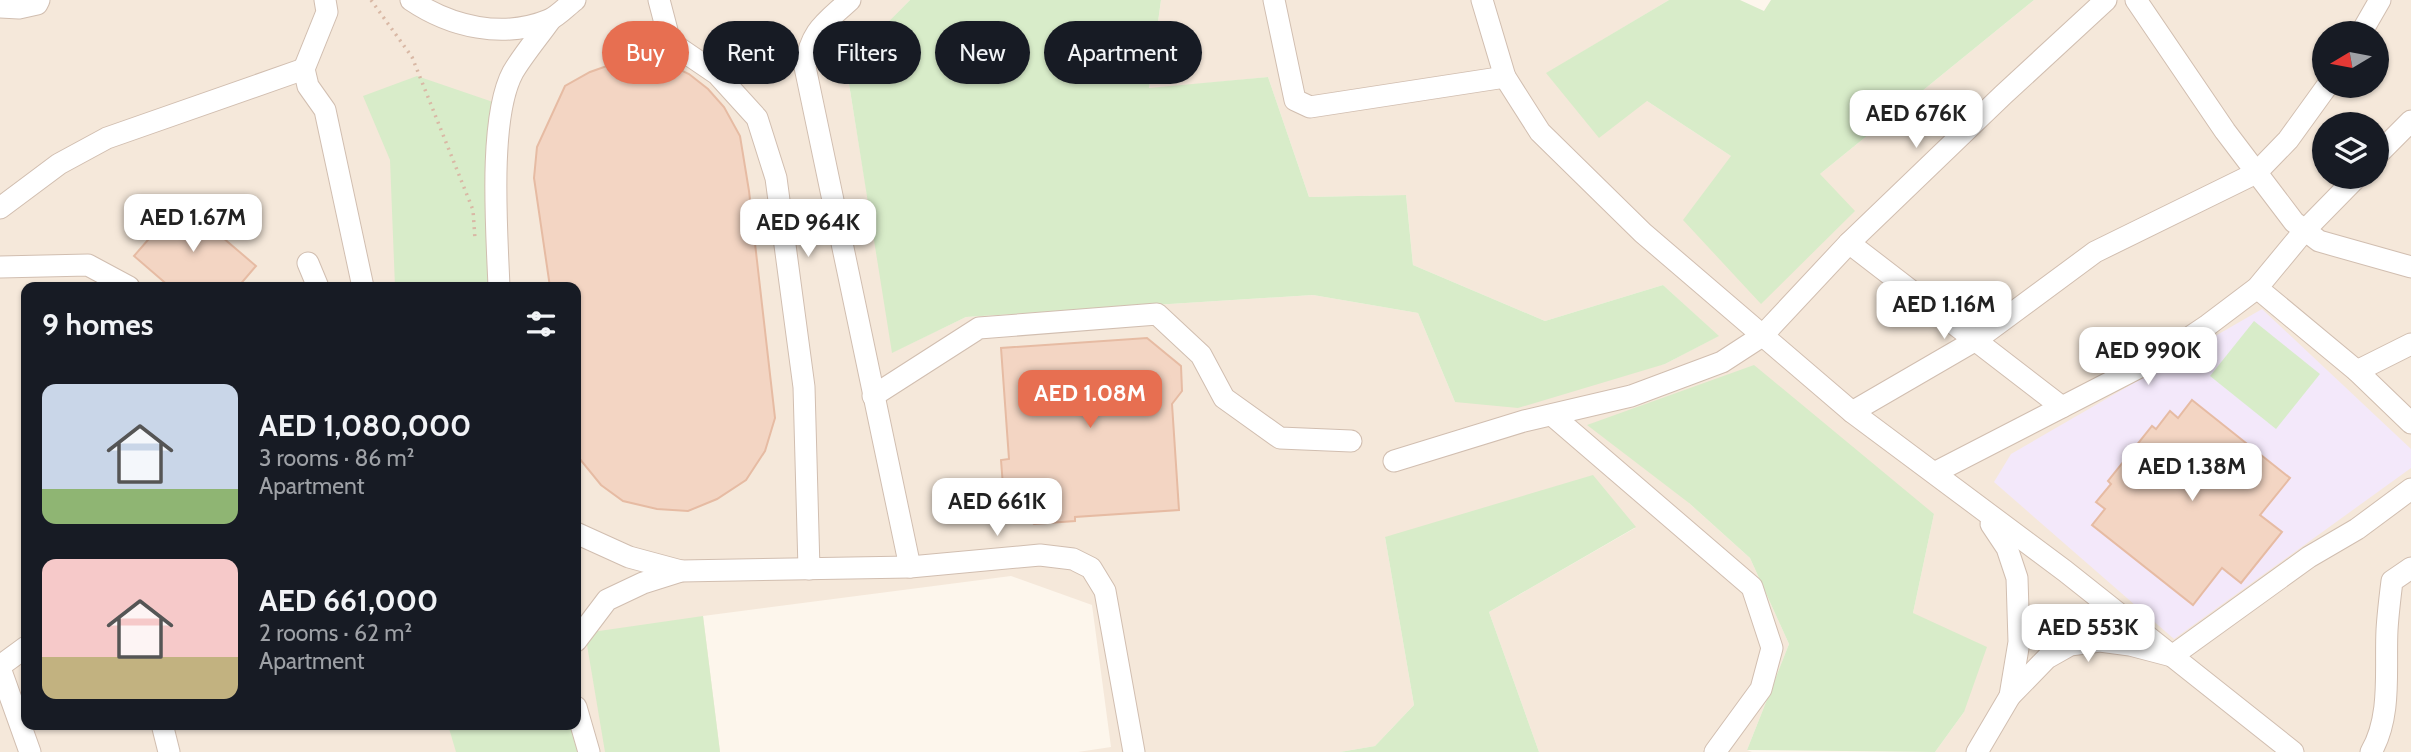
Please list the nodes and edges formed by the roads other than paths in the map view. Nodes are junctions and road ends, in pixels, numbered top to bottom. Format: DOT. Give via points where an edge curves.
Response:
graph roads {
  1 [pos="39,0"];
  2 [pos="325,0"];
  3 [pos="411,0"];
  4 [pos="575,0"];
  5 [pos="659,0"];
  6 [pos="850,0"];
  7 [pos="1274,0"];
  8 [pos="1482,0"];
  9 [pos="2106,0"];
  10 [pos="2137,0"];
  11 [pos="2380,0"];
  12 [pos="0,7"];
  13 [pos="551,19"];
  14 [pos="2368,21"];
  15 [pos="303,69"];
  16 [pos="1505,78"];
  17 [pos="2318,98"];
  18 [pos="2411,121"];
  19 [pos="2389,143"];
  20 [pos="2256,173"];
  21 [pos="2345,189"];
  22 [pos="0,208"];
  23 [pos="2305,230"];
  24 [pos="1849,243"];
  25 [pos="308,263"];
  26 [pos="0,267"];
  27 [pos="2411,267"];
  28 [pos="120,282"];
  29 [pos="316,282"];
  30 [pos="362,282"];
  31 [pos="499,282"];
  32 [pos="2257,288"];
  33 [pos="1762,336"];
  34 [pos="1976,340"];
  35 [pos="2411,344"];
  36 [pos="2357,371"];
  37 [pos="873,396"];
  38 [pos="2062,407"];
  39 [pos="1852,412"];
  40 [pos="1552,415"];
  41 [pos="2411,423"];
  42 [pos="1351,441"];
  43 [pos="1394,461"];
  44 [pos="1936,472"];
  45 [pos="2411,489"];
  46 [pos="1983,511"];
  47 [pos="581,535"];
  48 [pos="909,567"];
  49 [pos="2411,568"];
  50 [pos="809,569"];
  51 [pos="681,572"];
  52 [pos="581,634"];
  53 [pos="21,651"];
  54 [pos="2172,656"];
  55 [pos="0,667"];
  56 [pos="2010,696"];
  57 [pos="581,725"];
  58 [pos="21,726"];
  59 [pos="22,730"];
  60 [pos="164,730"];
  61 [pos="30,752"];
  62 [pos="169,752"];
  63 [pos="589,752"];
  64 [pos="1134,752"];
  65 [pos="1715,752"];
  66 [pos="1977,752"];
  67 [pos="2293,752"];
  68 [pos="2371,752"];
  1 -- 12 [label="street" via="19,8"];
  2 -- 15 [label="street" via="327,12"];
  3 -- 13 [label="street" via="428,12 487,30"];
  4 -- 13 [label="street"];
  5 -- 50 [label="street" via="670,42 717,74 757,118 776,178 804,387"];
  6 -- 37 [label="street" via="816,31 806,67"];
  7 -- 16 [label="street" via="1295,100 1310,107"];
  8 -- 16 [label="street"];
  9 -- 24 [label="street"];
  10 -- 20 [label="street"];
  11 -- 14 [label="street"];
  13 -- 31 [label="street" via="513,72 502,103 496,210"];
  15 -- 22 [label="street" via="107,138 59,164"];
  15 -- 30 [label="street" via="308,86 325,110"];
  16 -- 33 [label="street" via="1540,132 1643,233"];
  17 -- 20 [label="street" via="2288,140"];
  18 -- 19 [label="street"];
  20 -- 23 [label="street"];
  20 -- 34 [label="street" via="2095,252"];
  21 -- 23 [label="street"];
  23 -- 27 [label="street" via="2319,241"];
  23 -- 32 [label="street"];
  24 -- 33 [label="street"];
  24 -- 34 [label="street"];
  25 -- 29 [label="street"];
  26 -- 28 [label="street" via="88,265"];
  32 -- 36 [label="street"];
  32 -- 38 [label="street" via="2165,354"];
  33 -- 39 [label="street"];
  33 -- 40 [label="street" via="1722,362 1631,396"];
  34 -- 38 [label="street"];
  34 -- 39 [label="street"];
  35 -- 36 [label="street"];
  36 -- 41 [label="street"];
  37 -- 42 [label="street" via="979,328 1157,314 1201,355 1224,398 1280,438"];
  37 -- 48 [label="street"];
  38 -- 44 [label="street"];
  39 -- 44 [label="street"];
  40 -- 43 [label="street"];
  40 -- 65 [label="street" via="1752,587 1772,648 1761,689"];
  44 -- 46 [label="street"];
  45 -- 54 [label="street" via="2357,529 2309,556"];
  46 -- 54 [label="street"];
  46 -- 56 [label="street" via="2007,548 2017,578 2019,642"];
  47 -- 51 [label="street" via="629,557"];
  48 -- 50 [label="street"];
  48 -- 64 [label="street" via="1040,555 1073,559 1091,568 1105,591"];
  49 -- 68 [label="street" via="2392,581 2385,713"];
  50 -- 51 [label="street"];
  51 -- 52 [label="street" via="607,600"];
  53 -- 55 [label="street"];
  54 -- 56 [label="street" via="2101,641 2070,645 2047,657"];
  54 -- 67 [label="street"];
  55 -- 58 [label="street"];
  56 -- 66 [label="street"];
  57 -- 63 [label="street"];
  59 -- 61 [label="street"];
  60 -- 62 [label="street"];
}
